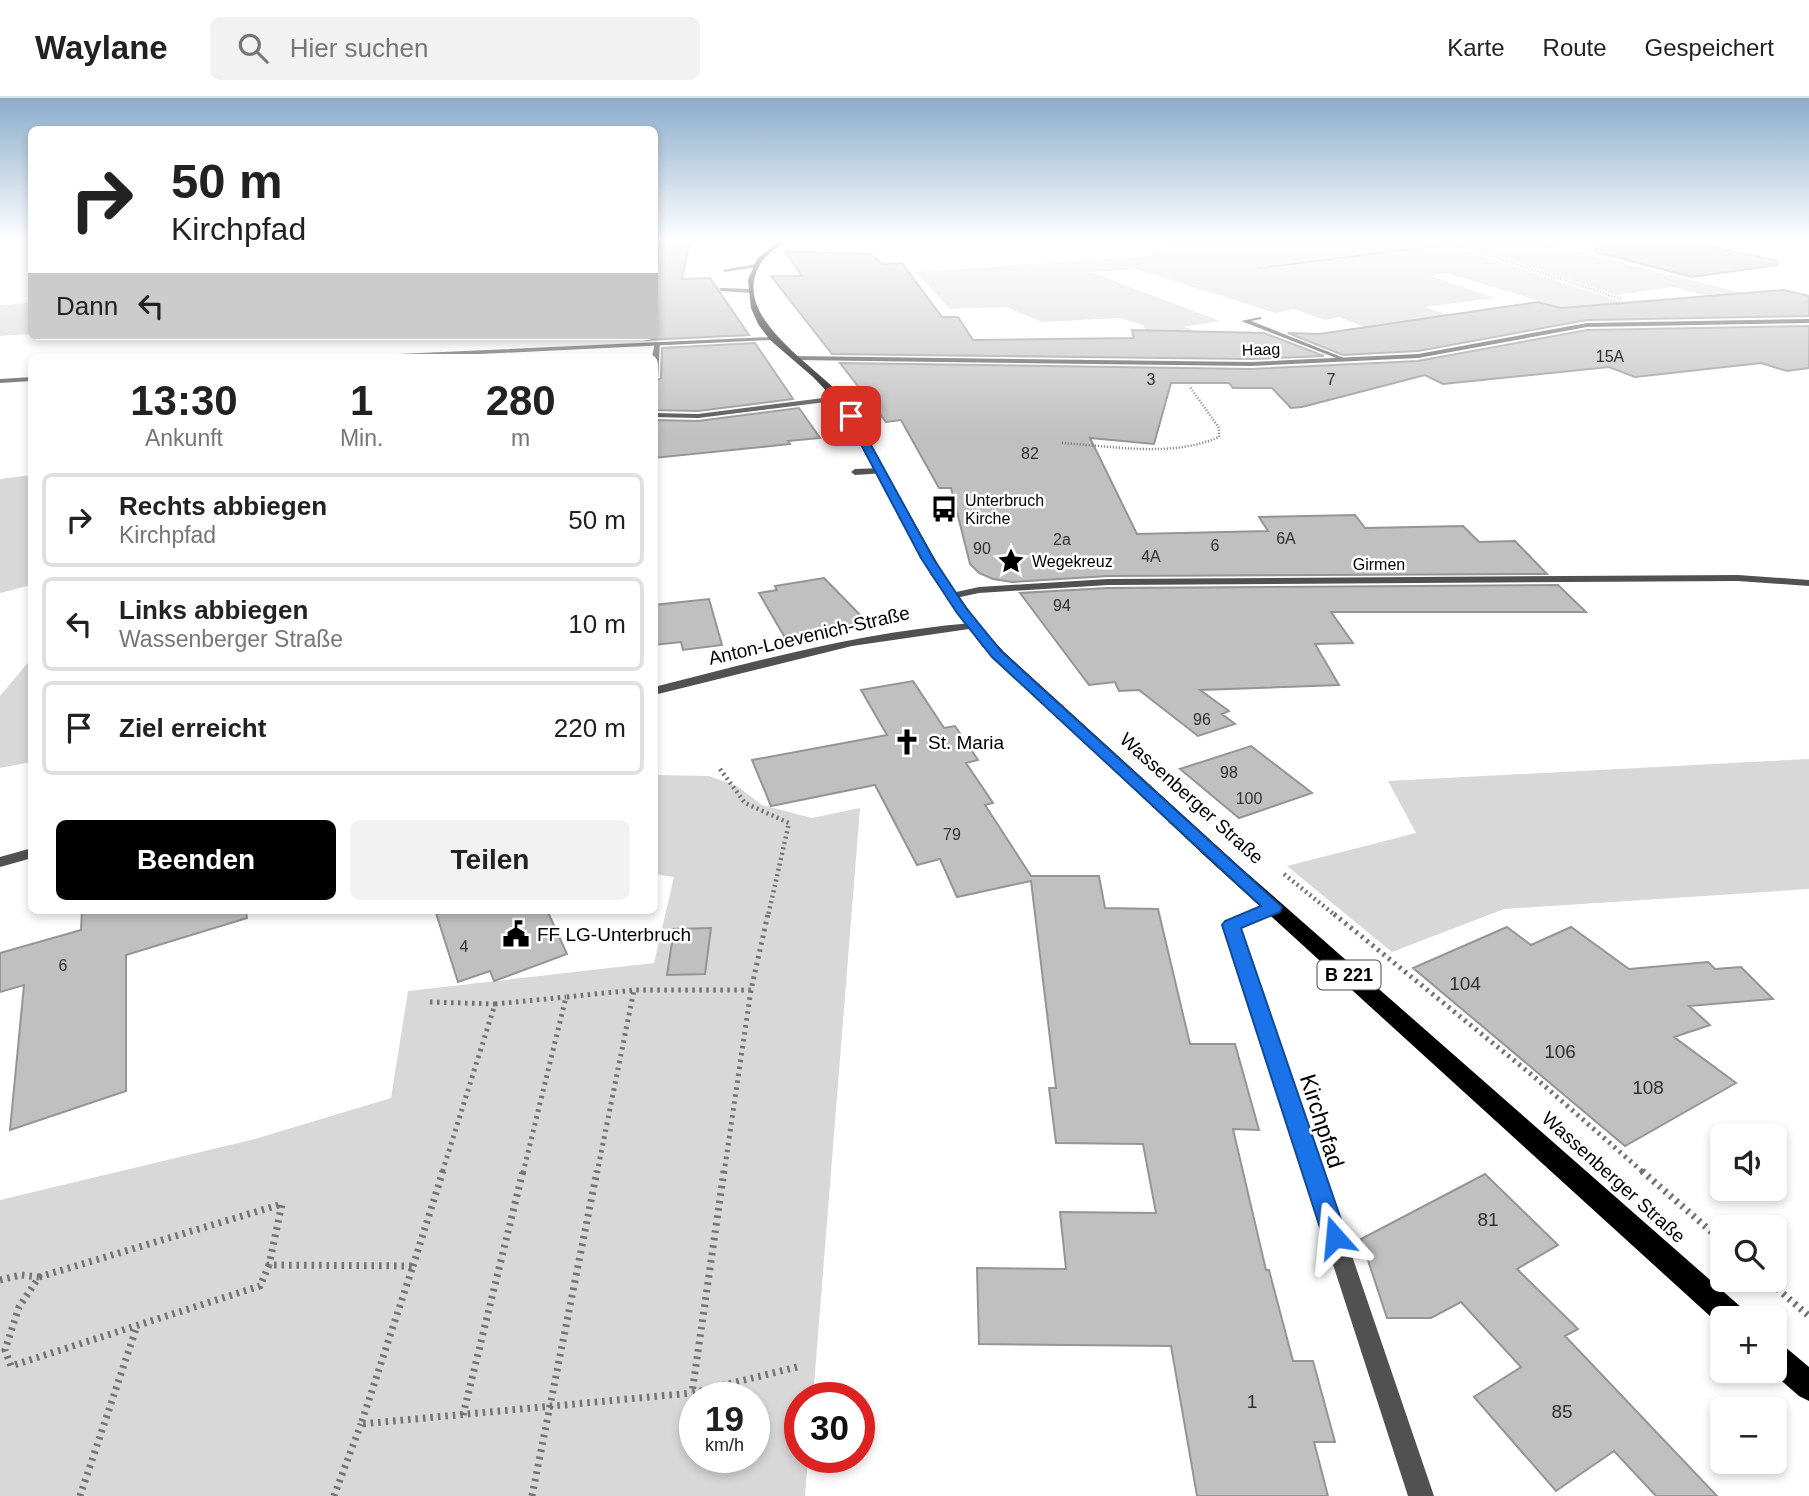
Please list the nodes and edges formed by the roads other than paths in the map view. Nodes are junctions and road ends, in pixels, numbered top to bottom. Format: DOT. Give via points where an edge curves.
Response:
graph roads {
  1 [pos="756,306"];
  2 [pos="1259,318"];
  3 [pos="1809,321"];
  4 [pos="770,338"];
  5 [pos="657,343"];
  6 [pos="436,354"];
  7 [pos="656,354"];
  8 [pos="795,358"];
  9 [pos="1346,360"];
  10 [pos="28,379"];
  11 [pos="0,381"];
  12 [pos="839,398"];
  13 [pos="658,415"];
  14 [pos="882,471"];
  15 [pos="855,472"];
  16 [pos="1809,583"];
  17 [pos="951,596"];
  18 [pos="972,625"];
  19 [pos="658,690"];
  20 [pos="28,854"];
  21 [pos="0,862"];
  22 [pos="1273,907"];
  23 [pos="1719,1306"];
  24 [pos="1787,1367"];
  25 [pos="1809,1386"];
  26 [pos="1421,1496"];
  1 -- 4 [label="main road, Wassenberger Straße / B 221"];
  2 -- 9 [label="street" via="1244,321"];
  3 -- 9 [label="street, Haag" via="1587,325 1418,356"];
  4 -- 5 [label="street"];
  4 -- 8 [label="main road, Wassenberger Straße / B 221"];
  5 -- 6 [label="street"];
  5 -- 7 [label="street"];
  8 -- 9 [label="street, Haag" via="1251,364"];
  8 -- 12 [label="main road, Wassenberger Straße / B 221"];
  10 -- 11 [label="street"];
  12 -- 13 [label="street" via="698,416"];
  12 -- 14 [label="main road, Wassenberger Straße / B 221"];
  14 -- 15 [label="street"];
  14 -- 17 [label="main road, Wassenberger Straße / B 221"];
  16 -- 17 [label="street, Girmen" via="1738,578 1108,582"];
  17 -- 18 [label="main road, Wassenberger Straße / B 221"];
  18 -- 19 [label="street, Anton-Loevenich-Straße" via="930,628 783,658"];
  18 -- 22 [label="main road, Wassenberger Straße / B 221" via="997,654"];
  20 -- 21 [label="street"];
  22 -- 23 [label="main road, Wassenberger Straße / B 221"];
  22 -- 26 [label="street, Kirchpfad" via="1231,925"];
  24 -- 25 [label="main road"];
}
